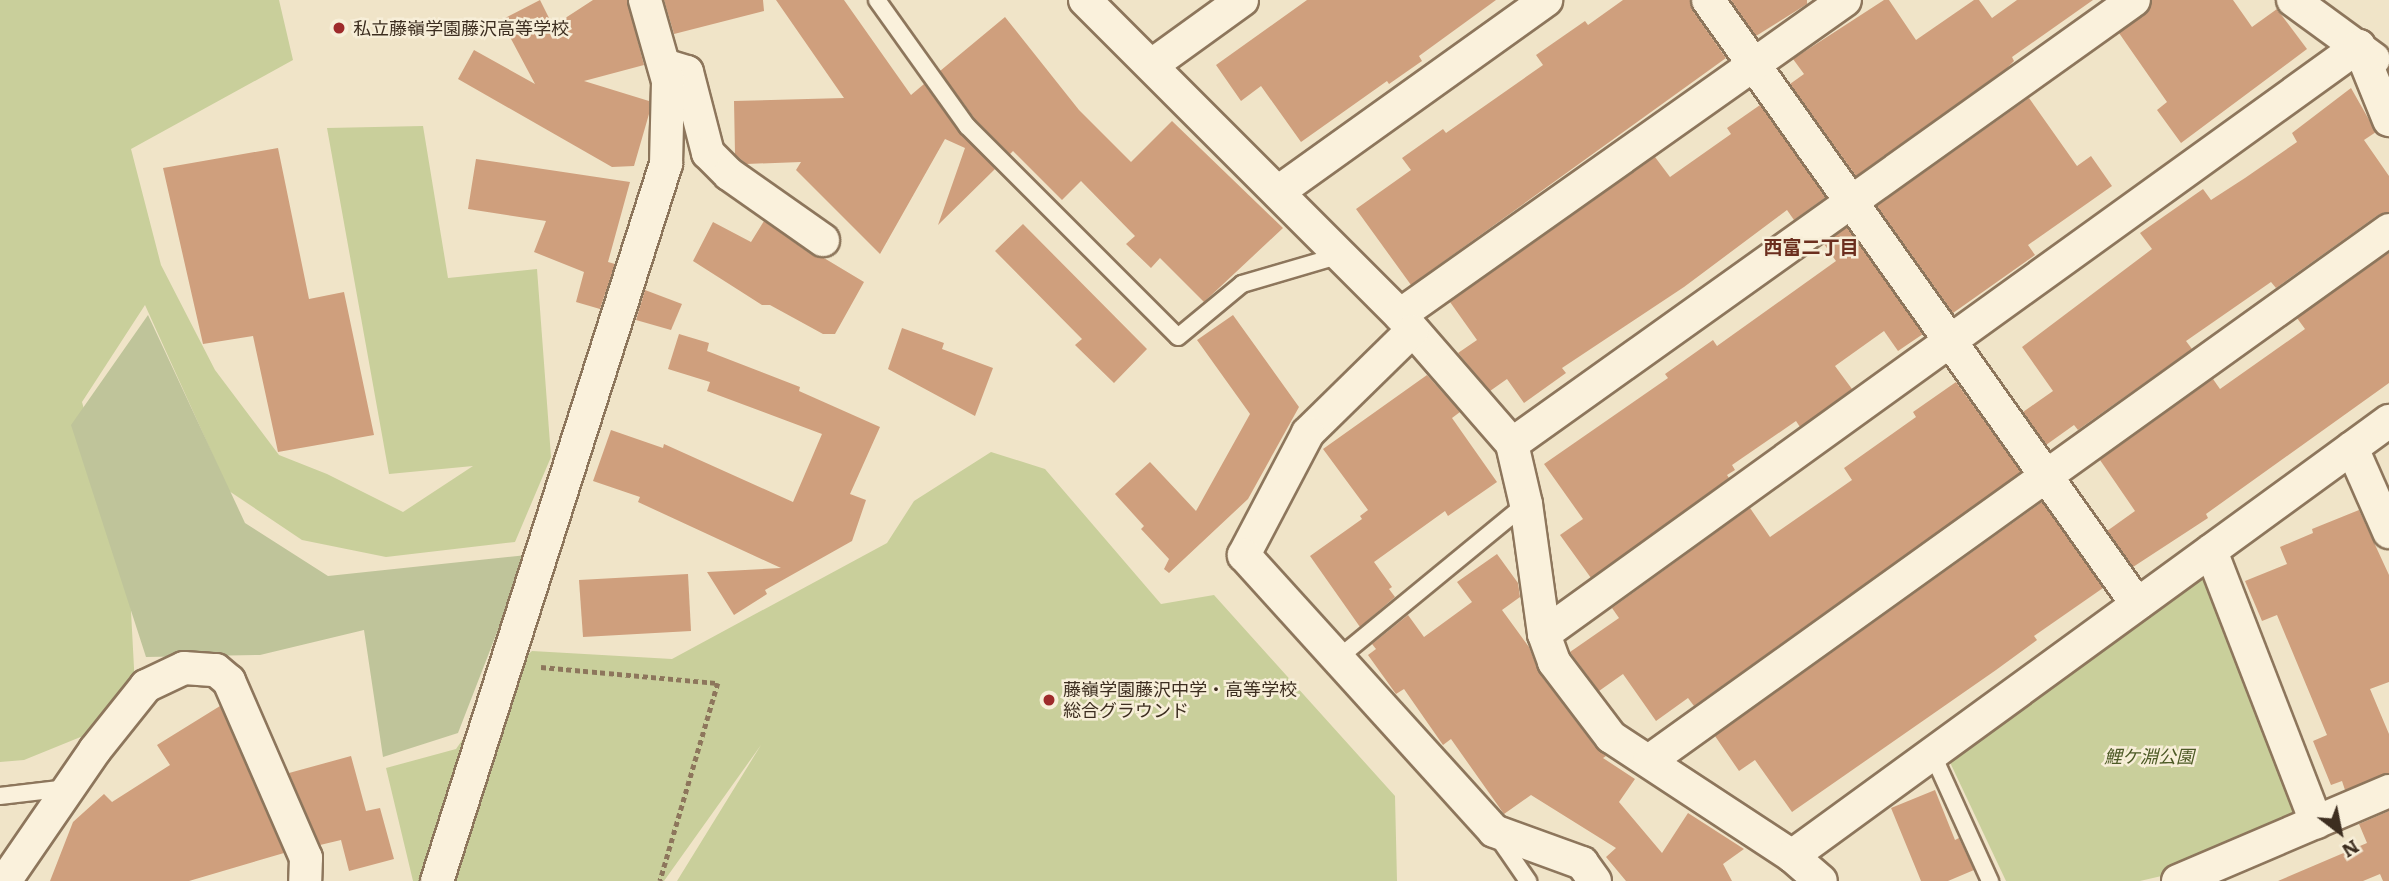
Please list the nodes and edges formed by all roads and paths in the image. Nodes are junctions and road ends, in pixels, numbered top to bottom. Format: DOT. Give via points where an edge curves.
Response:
graph roads {
  1 [pos="645,0"];
  2 [pos="877,0"];
  3 [pos="1085,0"];
  4 [pos="1242,0"];
  5 [pos="1546,0"];
  6 [pos="1708,0"];
  7 [pos="1845,0"];
  8 [pos="2134,0"];
  9 [pos="2292,0"];
  10 [pos="2359,46"];
  11 [pos="664,65"];
  12 [pos="1152,65"];
  13 [pos="1754,65"];
  14 [pos="2389,71"];
  15 [pos="2389,120"];
  16 [pos="1278,192"];
  17 [pos="1852,202"];
  18 [pos="2389,230"];
  19 [pos="823,240"];
  20 [pos="1338,256"];
  21 [pos="1406,323"];
  22 [pos="1950,341"];
  23 [pos="2389,421"];
  24 [pos="1512,444"];
  25 [pos="2352,448"];
  26 [pos="2046,476"];
  27 [pos="1526,504"];
  28 [pos="2389,532"];
  29 [pos="2211,551"];
  30 [pos="2137,604"];
  31 [pos="1544,634"];
  32 [pos="1338,659"];
  33 [pos="529,666"];
  34 [pos="1933,753"];
  35 [pos="1649,761"];
  36 [pos="68,788"];
  37 [pos="2389,791"];
  38 [pos="0,796"];
  39 [pos="2316,822"];
  40 [pos="1494,831"];
  41 [pos="1793,856"];
  42 [pos="5,881"];
  43 [pos="305,881"];
  44 [pos="437,881"];
  45 [pos="660,881"];
  46 [pos="1528,881"];
  47 [pos="1595,881"];
  48 [pos="1821,881"];
  49 [pos="1990,881"];
  50 [pos="2178,881"];
  1 -- 11 [label="street"];
  2 -- 20 [label="lane" via="967,126 1178,337 1242,284"];
  3 -- 12 [label="street"];
  4 -- 12 [label="street"];
  5 -- 16 [label="street"];
  6 -- 13 [label="street"];
  7 -- 13 [label="street"];
  8 -- 17 [label="street"];
  9 -- 10 [label="street"];
  10 -- 14 [label="street"];
  10 -- 15 [label="street"];
  10 -- 22 [label="street"];
  11 -- 19 [label="street" via="687,72 708,153 729,174"];
  11 -- 44 [label="street" via="668,80 666,164"];
  12 -- 16 [label="street"];
  13 -- 17 [label="street"];
  13 -- 21 [label="street"];
  16 -- 20 [label="street"];
  17 -- 22 [label="street"];
  17 -- 24 [label="street"];
  18 -- 26 [label="street"];
  20 -- 21 [label="street"];
  21 -- 24 [label="street"];
  21 -- 32 [label="street" via="1308,433 1244,555"];
  22 -- 26 [label="street"];
  22 -- 31 [label="street"];
  23 -- 25 [label="street"];
  24 -- 27 [label="street"];
  25 -- 28 [label="street"];
  25 -- 29 [label="street"];
  26 -- 30 [label="street"];
  26 -- 35 [label="street"];
  27 -- 31 [label="street"];
  27 -- 32 [label="lane"];
  29 -- 30 [label="street"];
  29 -- 39 [label="street"];
  30 -- 34 [label="street"];
  31 -- 35 [label="street" via="1554,662 1611,737"];
  32 -- 40 [label="street"];
  33 -- 45 [label="path" via="718,683"];
  34 -- 41 [label="street"];
  34 -- 49 [label="lane"];
  35 -- 41 [label="street"];
  36 -- 38 [label="lane"];
  36 -- 42 [label="street"];
  36 -- 43 [label="street" via="146,686 184,668 216,670 229,681 306,859"];
  37 -- 39 [label="street"];
  39 -- 50 [label="street"];
  40 -- 46 [label="lane"];
  40 -- 47 [label="street" via="1582,863"];
  41 -- 48 [label="street"];
}
